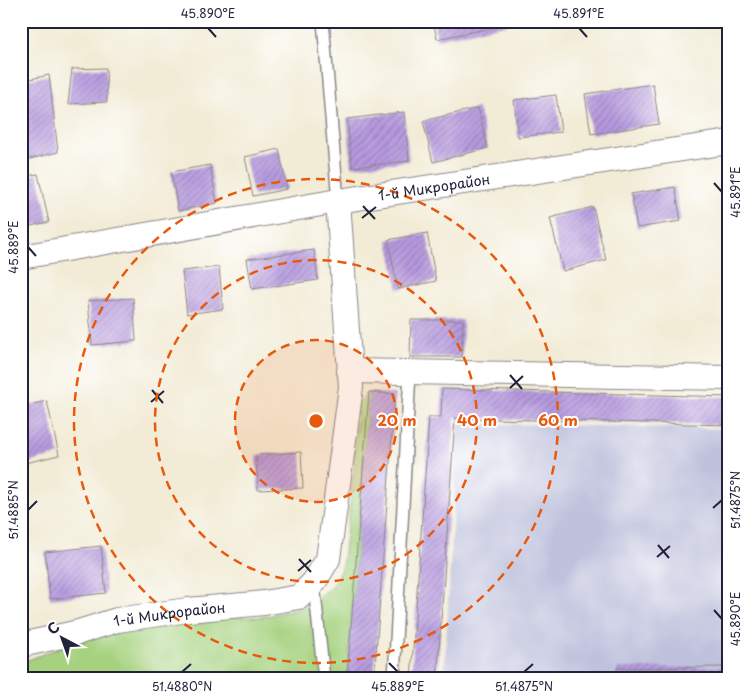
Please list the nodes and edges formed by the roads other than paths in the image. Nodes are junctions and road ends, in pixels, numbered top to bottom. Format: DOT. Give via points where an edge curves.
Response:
graph roads {
  1 [pos="323,21"];
  2 [pos="729,142"];
  3 [pos="338,201"];
  4 [pos="21,257"];
  5 [pos="349,371"];
  6 [pos="410,372"];
  7 [pos="729,378"];
  8 [pos="314,582"];
  9 [pos="21,645"];
  10 [pos="324,679"];
  11 [pos="394,679"];
  1 -- 3 [label="lane"];
  2 -- 3 [label="street, 1-й Микрорайон"];
  3 -- 4 [label="street, 1-й Микрорайон"];
  3 -- 5 [label="street, 1-й Микрорайон"];
  5 -- 6 [label="street"];
  5 -- 8 [label="street, 1-й Микрорайон" via="351,387 328,559"];
  6 -- 7 [label="street"];
  6 -- 11 [label="lane"];
  8 -- 9 [label="street, 1-й Микрорайон" via="299,597 117,620"];
  8 -- 10 [label="lane"];
}
